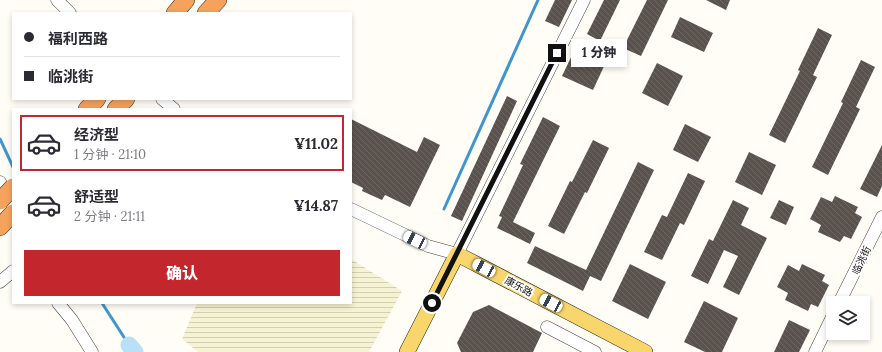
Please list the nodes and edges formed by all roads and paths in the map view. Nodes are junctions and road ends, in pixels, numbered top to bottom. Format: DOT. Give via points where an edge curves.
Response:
graph roads {
  1 [pos="57,0"];
  2 [pos="186,0"];
  3 [pos="218,0"];
  4 [pos="584,0"];
  5 [pos="69,12"];
  6 [pos="176,12"];
  7 [pos="207,12"];
  8 [pos="96,100"];
  9 [pos="125,100"];
  10 [pos="163,100"];
  11 [pos="88,108"];
  12 [pos="117,108"];
  13 [pos="173,108"];
  14 [pos="0,182"];
  15 [pos="12,188"];
  16 [pos="0,201"];
  17 [pos="12,204"];
  18 [pos="352,209"];
  19 [pos="12,214"];
  20 [pos="882,217"];
  21 [pos="0,227"];
  22 [pos="457,254"];
  23 [pos="12,272"];
  24 [pos="0,282"];
  25 [pos="842,296"];
  26 [pos="59,304"];
  27 [pos="547,327"];
  28 [pos="826,329"];
  29 [pos="92,352"];
  30 [pos="408,352"];
  31 [pos="595,352"];
  32 [pos="645,352"];
  33 [pos="815,352"];
  1 -- 5 [label="street"];
  2 -- 6 [label="highway"];
  3 -- 7 [label="highway"];
  4 -- 22 [label="street"];
  8 -- 11 [label="highway"];
  9 -- 12 [label="highway"];
  10 -- 13 [label="street"];
  14 -- 17 [label="street"];
  15 -- 16 [label="highway, bridge"];
  18 -- 22 [label="street" via="428,246"];
  19 -- 21 [label="highway"];
  20 -- 25 [label="street, 临洮街"];
  22 -- 30 [label="main road"];
  22 -- 32 [label="main road, 康乐路"];
  23 -- 24 [label="street"];
  26 -- 29 [label="street"];
  27 -- 31 [label="street"];
  28 -- 33 [label="street"];
}
